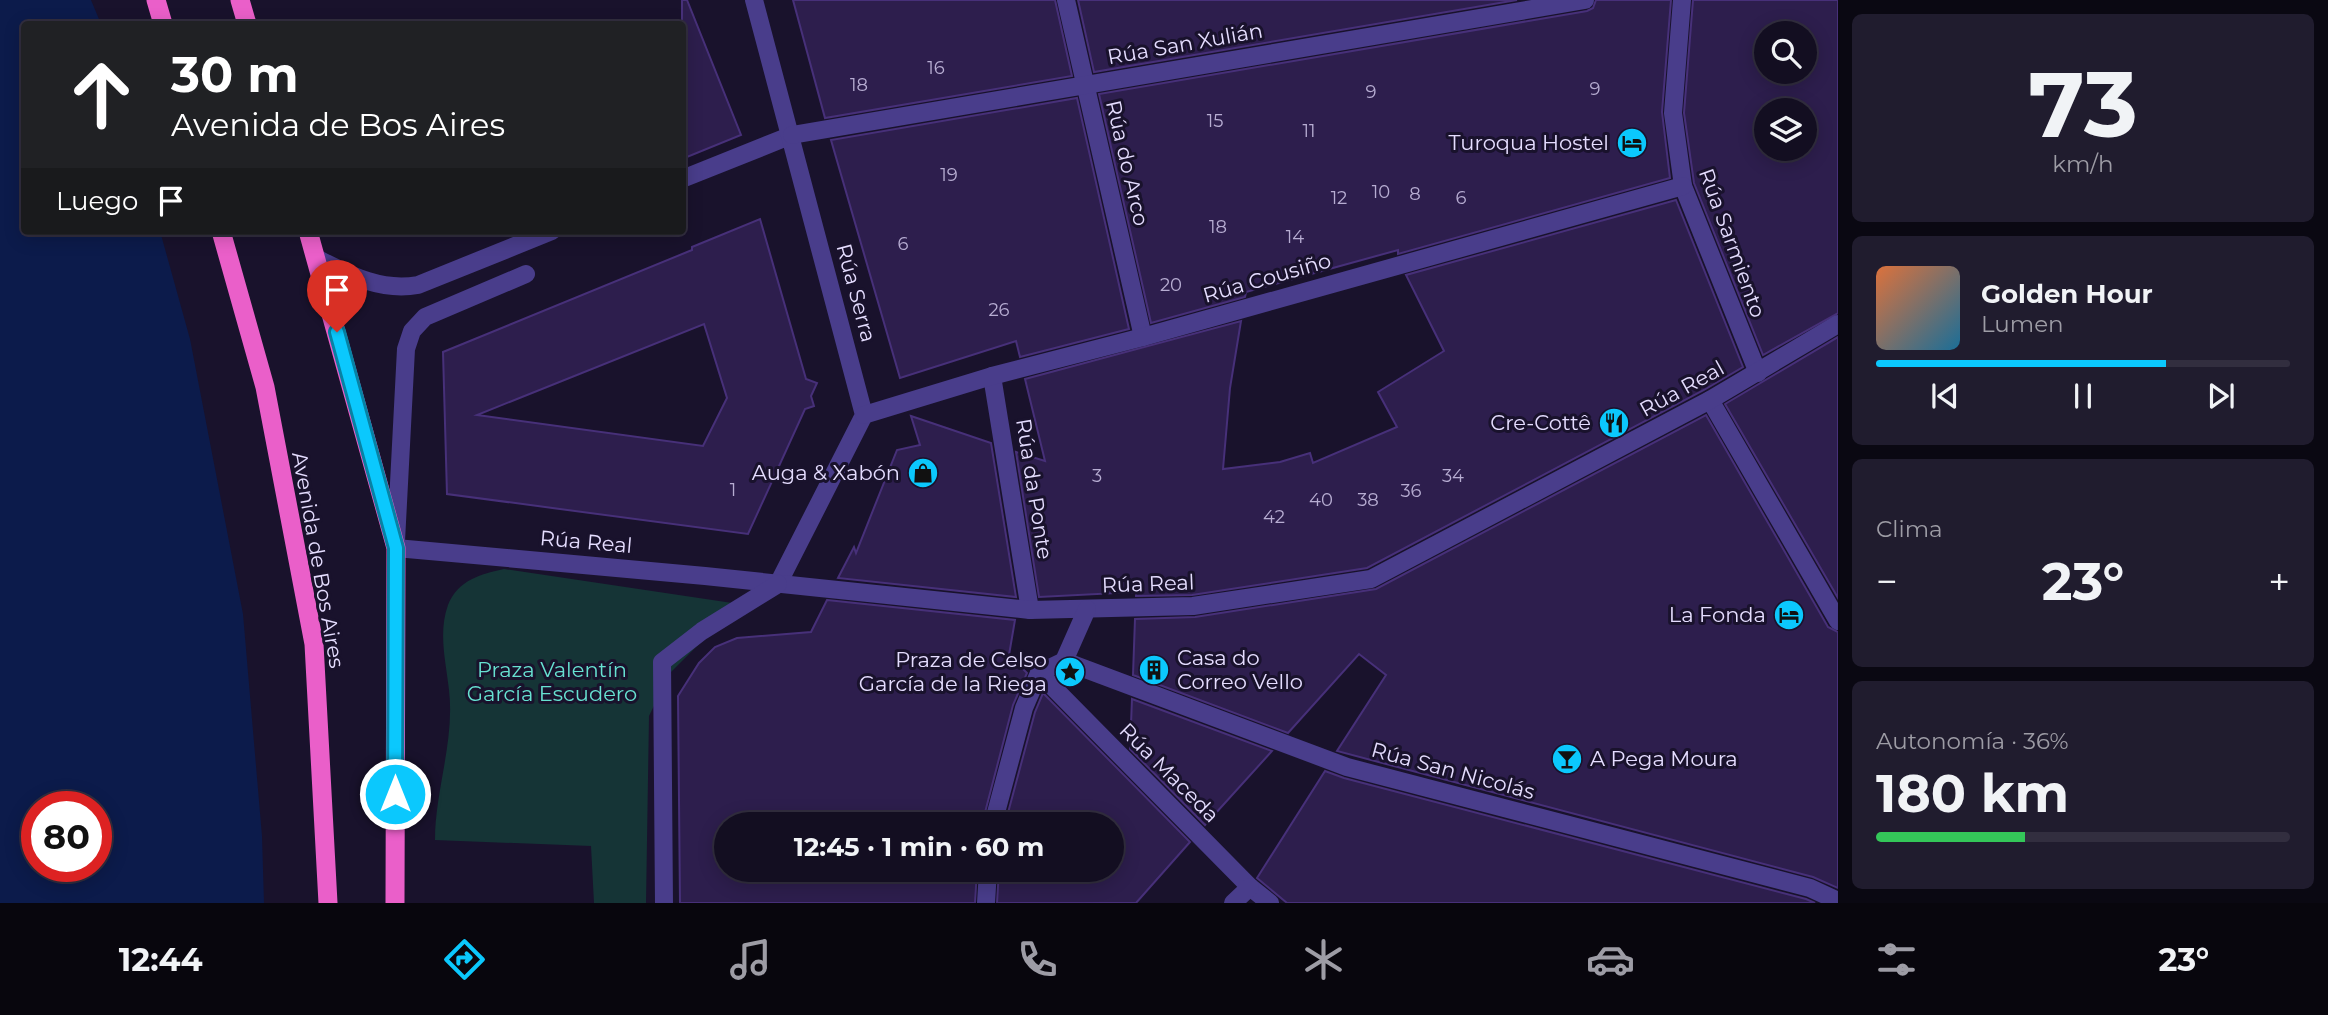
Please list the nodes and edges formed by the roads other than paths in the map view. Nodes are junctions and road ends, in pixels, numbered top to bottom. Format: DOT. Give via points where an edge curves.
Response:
graph roads {
  1 [pos="156,0"];
  2 [pos="240,0"];
  3 [pos="754,0"];
  4 [pos="1066,0"];
  5 [pos="1585,0"];
  6 [pos="1682,0"];
  7 [pos="162,21"];
  8 [pos="246,21"];
  9 [pos="1085,84"];
  10 [pos="792,135"];
  11 [pos="686,176"];
  12 [pos="1683,186"];
  13 [pos="222,235"];
  14 [pos="309,235"];
  15 [pos="542,235"];
  16 [pos="316,258"];
  17 [pos="526,274"];
  18 [pos="1838,324"];
  19 [pos="1143,337"];
  20 [pos="1758,373"];
  21 [pos="992,376"];
  22 [pos="1710,400"];
  23 [pos="864,415"];
  24 [pos="396,548"];
  25 [pos="778,584"];
  26 [pos="1087,609"];
  27 [pos="1030,610"];
  28 [pos="1838,621"];
  29 [pos="1064,661"];
  30 [pos="1039,673"];
  31 [pos="996,812"];
  32 [pos="987,882"];
  33 [pos="1250,887"];
  34 [pos="1838,901"];
  35 [pos="328,903"];
  36 [pos="395,903"];
  37 [pos="664,903"];
  38 [pos="986,903"];
  39 [pos="1233,903"];
  40 [pos="1270,903"];
  1 -- 7 [label="highway"];
  2 -- 8 [label="highway"];
  3 -- 10 [label="street, Rúa Serra"];
  4 -- 9 [label="street, Rúa do Arco"];
  5 -- 9 [label="street, Rúa San Xulián"];
  6 -- 12 [label="street, Rúa Sarmiento" via="1673,113"];
  9 -- 10 [label="street, Rúa San Xulián"];
  9 -- 19 [label="street, Rúa do Arco"];
  10 -- 11 [label="street, Rúa San Xulián"];
  10 -- 23 [label="street, Rúa Serra"];
  12 -- 19 [label="street, Rúa Cousiño"];
  12 -- 20 [label="street, Rúa Sarmiento"];
  13 -- 35 [label="highway, Avenida de Bos Aires" via="265,387 314,644"];
  14 -- 16 [label="highway"];
  15 -- 16 [label="street" via="403,288 382,286"];
  16 -- 24 [label="highway"];
  17 -- 24 [label="street" via="425,317 412,331 406,349"];
  18 -- 20 [label="street, Rúa Real"];
  19 -- 21 [label="street, Rúa Cousiño"];
  20 -- 22 [label="street, Rúa Real"];
  21 -- 23 [label="street, Rúa Cousiño"];
  21 -- 27 [label="street, Rúa da Ponte"];
  22 -- 26 [label="street, Rúa Real" via="1371,579 1193,606"];
  22 -- 28 [label="street"];
  23 -- 25 [label="street"];
  24 -- 25 [label="street, Rúa Real"];
  24 -- 36 [label="highway"];
  25 -- 27 [label="street, Rúa Real"];
  25 -- 37 [label="street" via="702,631 663,662"];
  26 -- 27 [label="street, Rúa Real"];
  26 -- 29 [label="street"];
  29 -- 30 [label="street"];
  29 -- 34 [label="street, Rúa San Nicolás" via="1347,766 1810,888"];
  30 -- 31 [label="street" via="1024,708"];
  30 -- 33 [label="street, Rúa Maceda"];
  32 -- 38 [label="street"];
  33 -- 39 [label="street"];
  33 -- 40 [label="street, Rúa Maceda"];
}
